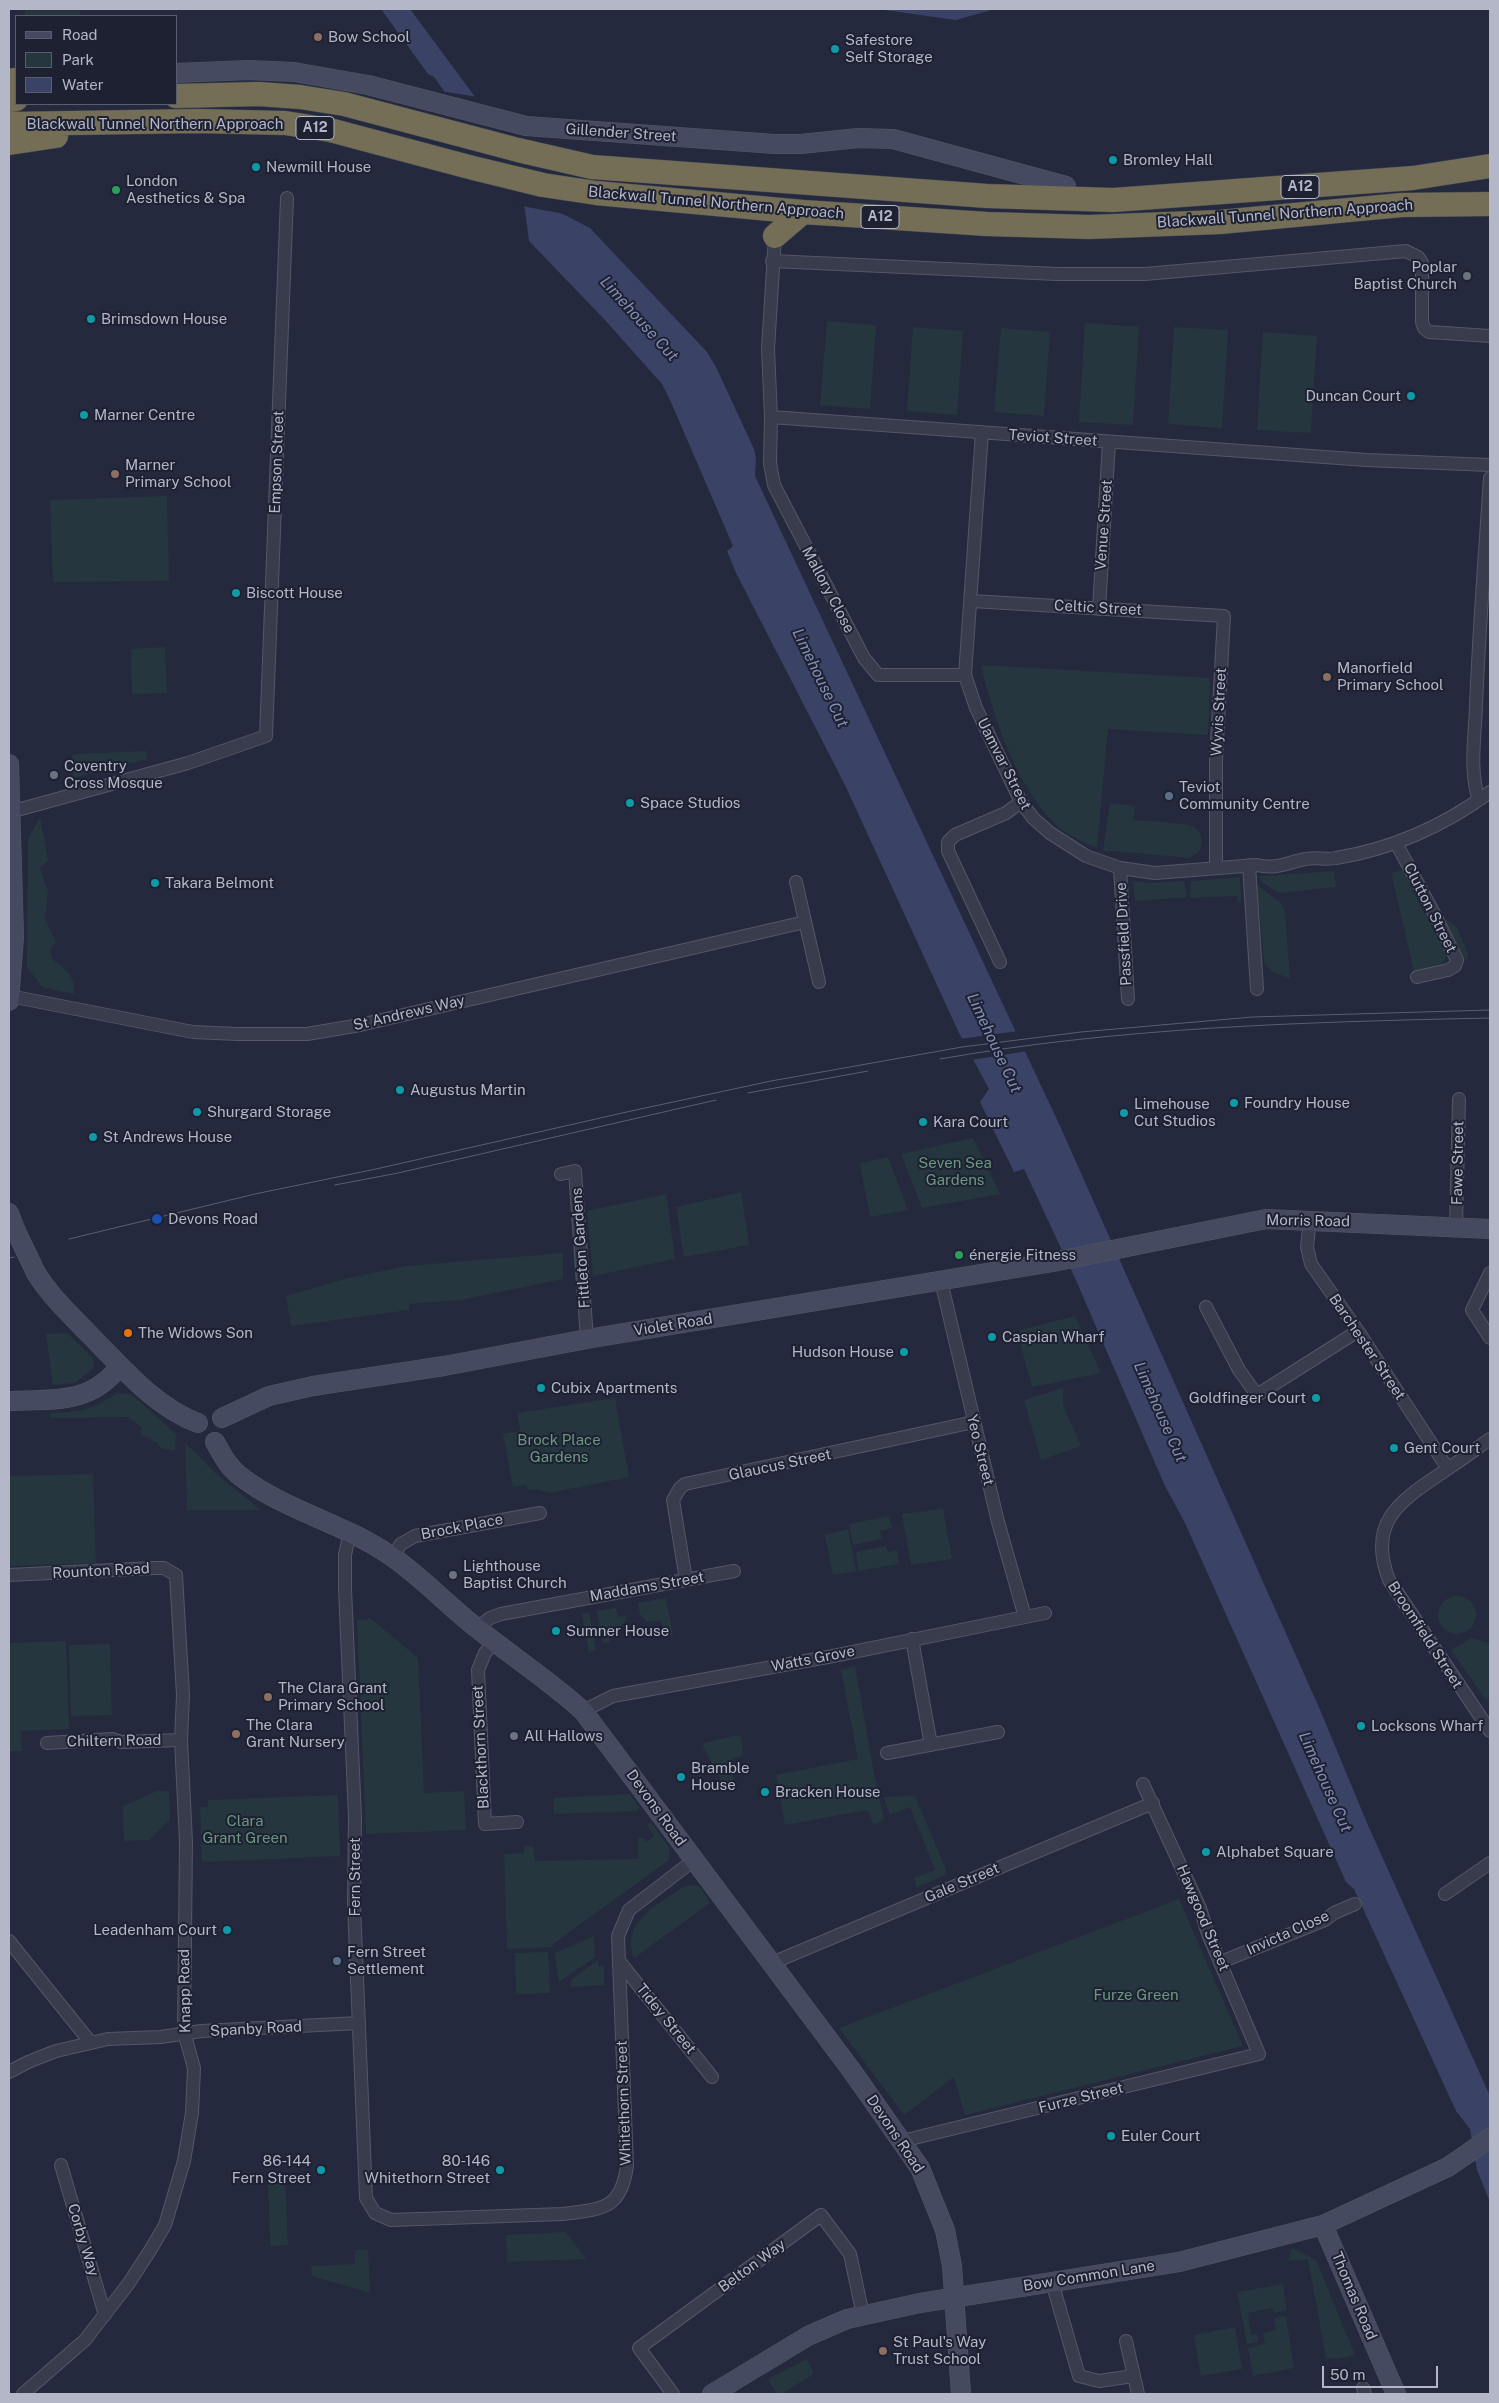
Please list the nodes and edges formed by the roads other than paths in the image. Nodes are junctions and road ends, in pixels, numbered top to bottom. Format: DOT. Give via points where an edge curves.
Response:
graph roads {
  1 [pos="178,73"];
  2 [pos="178,96"];
  3 [pos="152,122"];
  4 [pos="9,124"];
  5 [pos="9,143"];
  6 [pos="1490,166"];
  7 [pos="1066,186"];
  8 [pos="287,198"];
  9 [pos="1113,200"];
  10 [pos="1490,204"];
  11 [pos="803,212"];
  12 [pos="775,236"];
  13 [pos="772,261"];
  14 [pos="1490,336"];
  15 [pos="771,417"];
  16 [pos="982,432"];
  17 [pos="1109,442"];
  18 [pos="1490,465"];
  19 [pos="1490,478"];
  20 [pos="972,601"];
  21 [pos="1099,609"];
  22 [pos="1224,616"];
  23 [pos="965,675"];
  24 [pos="9,764"];
  25 [pos="1490,792"];
  26 [pos="1479,800"];
  27 [pos="1021,802"];
  28 [pos="10,812"];
  29 [pos="1396,843"];
  30 [pos="1249,865"];
  31 [pos="1120,868"];
  32 [pos="1216,868"];
  33 [pos="796,882"];
  34 [pos="805,922"];
  35 [pos="1000,962"];
  36 [pos="1417,977"];
  37 [pos="819,982"];
  38 [pos="1257,989"];
  39 [pos="9,999"];
  40 [pos="1128,1000"];
  41 [pos="1459,1099"];
  42 [pos="561,1174"];
  43 [pos="1310,1219"];
  44 [pos="12,1221"];
  45 [pos="1456,1227"];
  46 [pos="1490,1229"];
  47 [pos="1128,1248"];
  48 [pos="1490,1273"];
  49 [pos="941,1281"];
  50 [pos="1206,1307"];
  51 [pos="1358,1331"];
  52 [pos="1490,1338"];
  53 [pos="587,1339"];
  54 [pos="120,1366"];
  55 [pos="9,1401"];
  56 [pos="222,1418"];
  57 [pos="974,1422"];
  58 [pos="198,1423"];
  59 [pos="1490,1438"];
  60 [pos="216,1442"];
  61 [pos="1448,1469"];
  62 [pos="540,1513"];
  63 [pos="350,1532"];
  64 [pos="392,1557"];
  65 [pos="734,1571"];
  66 [pos="9,1575"];
  67 [pos="686,1580"];
  68 [pos="178,1591"];
  69 [pos="1045,1613"];
  70 [pos="1025,1617"];
  71 [pos="476,1628"];
  72 [pos="912,1639"];
  73 [pos="494,1642"];
  74 [pos="583,1711"];
  75 [pos="1490,1731"];
  76 [pos="998,1732"];
  77 [pos="181,1740"];
  78 [pos="47,1743"];
  79 [pos="931,1745"];
  80 [pos="887,1753"];
  81 [pos="1143,1784"];
  82 [pos="1153,1804"];
  83 [pos="517,1822"];
  84 [pos="694,1860"];
  85 [pos="1490,1863"];
  86 [pos="1445,1894"];
  87 [pos="1355,1904"];
  88 [pos="9,1942"];
  89 [pos="619,1962"];
  90 [pos="1221,1962"];
  91 [pos="772,1963"];
  92 [pos="359,2023"];
  93 [pos="184,2032"];
  94 [pos="91,2043"];
  95 [pos="1259,2054"];
  96 [pos="9,2072"];
  97 [pos="712,2077"];
  98 [pos="1490,2138"];
  99 [pos="902,2141"];
  100 [pos="60,2165"];
  101 [pos="381,2217"];
  102 [pos="1323,2225"];
  103 [pos="1052,2282"];
  104 [pos="956,2297"];
  105 [pos="105,2315"];
  106 [pos="862,2315"];
  107 [pos="1126,2341"];
  108 [pos="1134,2376"];
  109 [pos="23,2394"];
  110 [pos="673,2394"];
  111 [pos="712,2394"];
  112 [pos="961,2394"];
  113 [pos="1138,2394"];
  114 [pos="1396,2394"];
  1 -- 7 [label="street, Gillender Street" via="294,72 368,85 526,126 775,144 893,139"];
  2 -- 9 [label="highway, Blackwall Tunnel Northern Approach / A12" via="259,94 344,104 592,167 987,196"];
  3 -- 4 [label="highway, Blackwall Tunnel Northern Approach / A12"];
  3 -- 5 [label="highway"];
  3 -- 11 [label="highway, Blackwall Tunnel Northern Approach / A12" via="294,124 368,138 543,184 596,193"];
  6 -- 9 [label="highway, Blackwall Tunnel Northern Approach / A12" via="1413,178"];
  7 -- 9 [label="highway"];
  8 -- 28 [label="street, Empson Street" via="266,736 188,763"];
  10 -- 11 [label="highway, Blackwall Tunnel Northern Approach / A12" via="1402,205 1220,222 1089,227"];
  11 -- 12 [label="highway"];
  12 -- 13 [label="street"];
  13 -- 14 [label="street" via="1057,274 1145,274 1406,251 1422,263 1424,328 1429,332"];
  13 -- 15 [label="street" via="768,349"];
  15 -- 16 [label="street, Teviot Street"];
  15 -- 23 [label="street, Mallory Close" via="770,463 774,485 864,658 878,675"];
  16 -- 17 [label="street, Teviot Street"];
  16 -- 20 [label="street, Uamvar Street"];
  17 -- 18 [label="street, Teviot Street"];
  17 -- 21 [label="street, Venue Street"];
  19 -- 26 [label="street" via="1480,603 1475,783"];
  20 -- 21 [label="street, Celtic Street"];
  20 -- 23 [label="street, Uamvar Street"];
  21 -- 22 [label="street, Celtic Street"];
  22 -- 32 [label="street, Wyvis Street" via="1216,760"];
  23 -- 27 [label="street, Uamvar Street" via="976,708"];
  24 -- 28 [label="street"];
  25 -- 26 [label="street, Uamvar Street"];
  26 -- 29 [label="street, Uamvar Street" via="1455,816"];
  27 -- 31 [label="street, Uamvar Street" via="1050,833 1086,856"];
  27 -- 35 [label="street" via="1006,813 954,835 948,842 948,851"];
  28 -- 39 [label="street" via="14,937"];
  29 -- 30 [label="street, Uamvar Street" via="1380,849 1334,858 1305,859 1284,866"];
  29 -- 36 [label="street, Clutton Street" via="1457,960 1455,966 1448,970"];
  30 -- 32 [label="street, Uamvar Street"];
  30 -- 38 [label="street"];
  31 -- 32 [label="street, Uamvar Street" via="1155,873"];
  31 -- 40 [label="street, Passfield Drive"];
  33 -- 34 [label="street"];
  34 -- 37 [label="street"];
  34 -- 39 [label="street, St Andrews Way" via="360,1025 307,1034 193,1032"];
  41 -- 45 [label="street, Fawe Street"];
  42 -- 53 [label="street, Fittleton Gardens" via="581,1170"];
  43 -- 45 [label="street, Morris Road"];
  43 -- 47 [label="street, Morris Road" via="1266,1219"];
  43 -- 51 [label="street, Barchester Street" via="1307,1247 1310,1264"];
  44 -- 54 [label="street, bridge" via="36,1273 58,1303"];
  45 -- 46 [label="street, Morris Road"];
  47 -- 49 [label="street, Violet Road"];
  48 -- 52 [label="street" via="1472,1310"];
  49 -- 53 [label="street, Violet Road"];
  49 -- 57 [label="street, Yeo Street"];
  50 -- 51 [label="street" via="1239,1370 1256,1394"];
  51 -- 61 [label="street, Barchester Street"];
  53 -- 56 [label="street, Violet Road" via="288,1392 261,1399"];
  54 -- 55 [label="street" via="109,1381 74,1398"];
  54 -- 58 [label="street" via="173,1412"];
  56 -- 58 [label="street" via="207,1414"];
  56 -- 60 [label="street" via="225,1432"];
  57 -- 67 [label="street, Glaucus Street" via="685,1484 673,1500"];
  57 -- 70 [label="street, Yeo Street"];
  58 -- 60 [label="street, Devons Road" via="197,1429 203,1440"];
  59 -- 61 [label="street"];
  60 -- 63 [label="street, Devons Road" via="227,1463 239,1475 285,1502"];
  61 -- 75 [label="street, Broomfield Street" via="1398,1504 1383,1533 1382,1558 1389,1580"];
  62 -- 64 [label="street, Brock Place" via="414,1536 401,1544"];
  63 -- 64 [label="street, Devons Road"];
  63 -- 92 [label="street, Fern Street" via="345,1555 345,1608 355,1817 354,1904"];
  64 -- 71 [label="street, Devons Road"];
  65 -- 67 [label="street, Maddams Street"];
  66 -- 68 [label="street, Rounton Road" via="164,1568 176,1575"];
  67 -- 71 [label="street, Maddams Street" via="501,1614"];
  68 -- 77 [label="street, Knapp Road" via="183,1687"];
  69 -- 70 [label="street, Watts Grove"];
  70 -- 72 [label="street, Watts Grove"];
  71 -- 73 [label="street, Devons Road"];
  72 -- 74 [label="street, Watts Grove" via="612,1696"];
  72 -- 79 [label="street"];
  73 -- 74 [label="street, Devons Road"];
  73 -- 83 [label="street, Blackthorn Street" via="478,1670 485,1824"];
  74 -- 84 [label="street, Devons Road"];
  76 -- 79 [label="street"];
  77 -- 78 [label="street, Chiltern Road" via="122,1742 113,1739"];
  77 -- 93 [label="street, Knapp Road" via="186,1842"];
  79 -- 80 [label="street"];
  81 -- 82 [label="street, Hawgood Street"];
  82 -- 90 [label="street, Hawgood Street"];
  82 -- 91 [label="street, Gale Street"];
  84 -- 89 [label="street, Whitethorn Street" via="629,1910 618,1936"];
  84 -- 91 [label="street, Devons Road"];
  85 -- 86 [label="street"];
  87 -- 90 [label="street, Invicta Close" via="1325,1920"];
  88 -- 94 [label="street"];
  89 -- 97 [label="street, Tidey Street"];
  89 -- 101 [label="street, Whitethorn Street" via="627,2166 620,2195 609,2204 562,2214 391,2220"];
  90 -- 95 [label="street, Hawgood Street"];
  91 -- 99 [label="street, Devons Road"];
  92 -- 93 [label="street, Spanby Road"];
  92 -- 101 [label="street, Fern Street" via="366,2198"];
  93 -- 94 [label="street, Spanby Road"];
  93 -- 105 [label="street, Knapp Road" via="194,2068 194,2090 179,2177 165,2225"];
  94 -- 96 [label="street, Spanby Road" via="56,2052"];
  95 -- 99 [label="street, Furze Street"];
  98 -- 102 [label="street, Bow Common Lane" via="1448,2167"];
  99 -- 104 [label="street, Devons Road" via="920,2168 945,2230"];
  100 -- 105 [label="street, Corby Way"];
  102 -- 103 [label="street, Bow Common Lane" via="1199,2258"];
  102 -- 114 [label="street, Thomas Road"];
  103 -- 104 [label="street, Bow Common Lane"];
  103 -- 108 [label="street" via="1080,2376 1099,2381"];
  104 -- 106 [label="street, Bow Common Lane"];
  104 -- 112 [label="street, Devons Road"];
  105 -- 109 [label="street, Knapp Road" via="75,2350"];
  106 -- 110 [label="street, Belton Way" via="850,2254 821,2215 639,2348"];
  106 -- 111 [label="street, Bow Common Lane" via="808,2336"];
  107 -- 108 [label="street"];
  108 -- 113 [label="street"];
}
